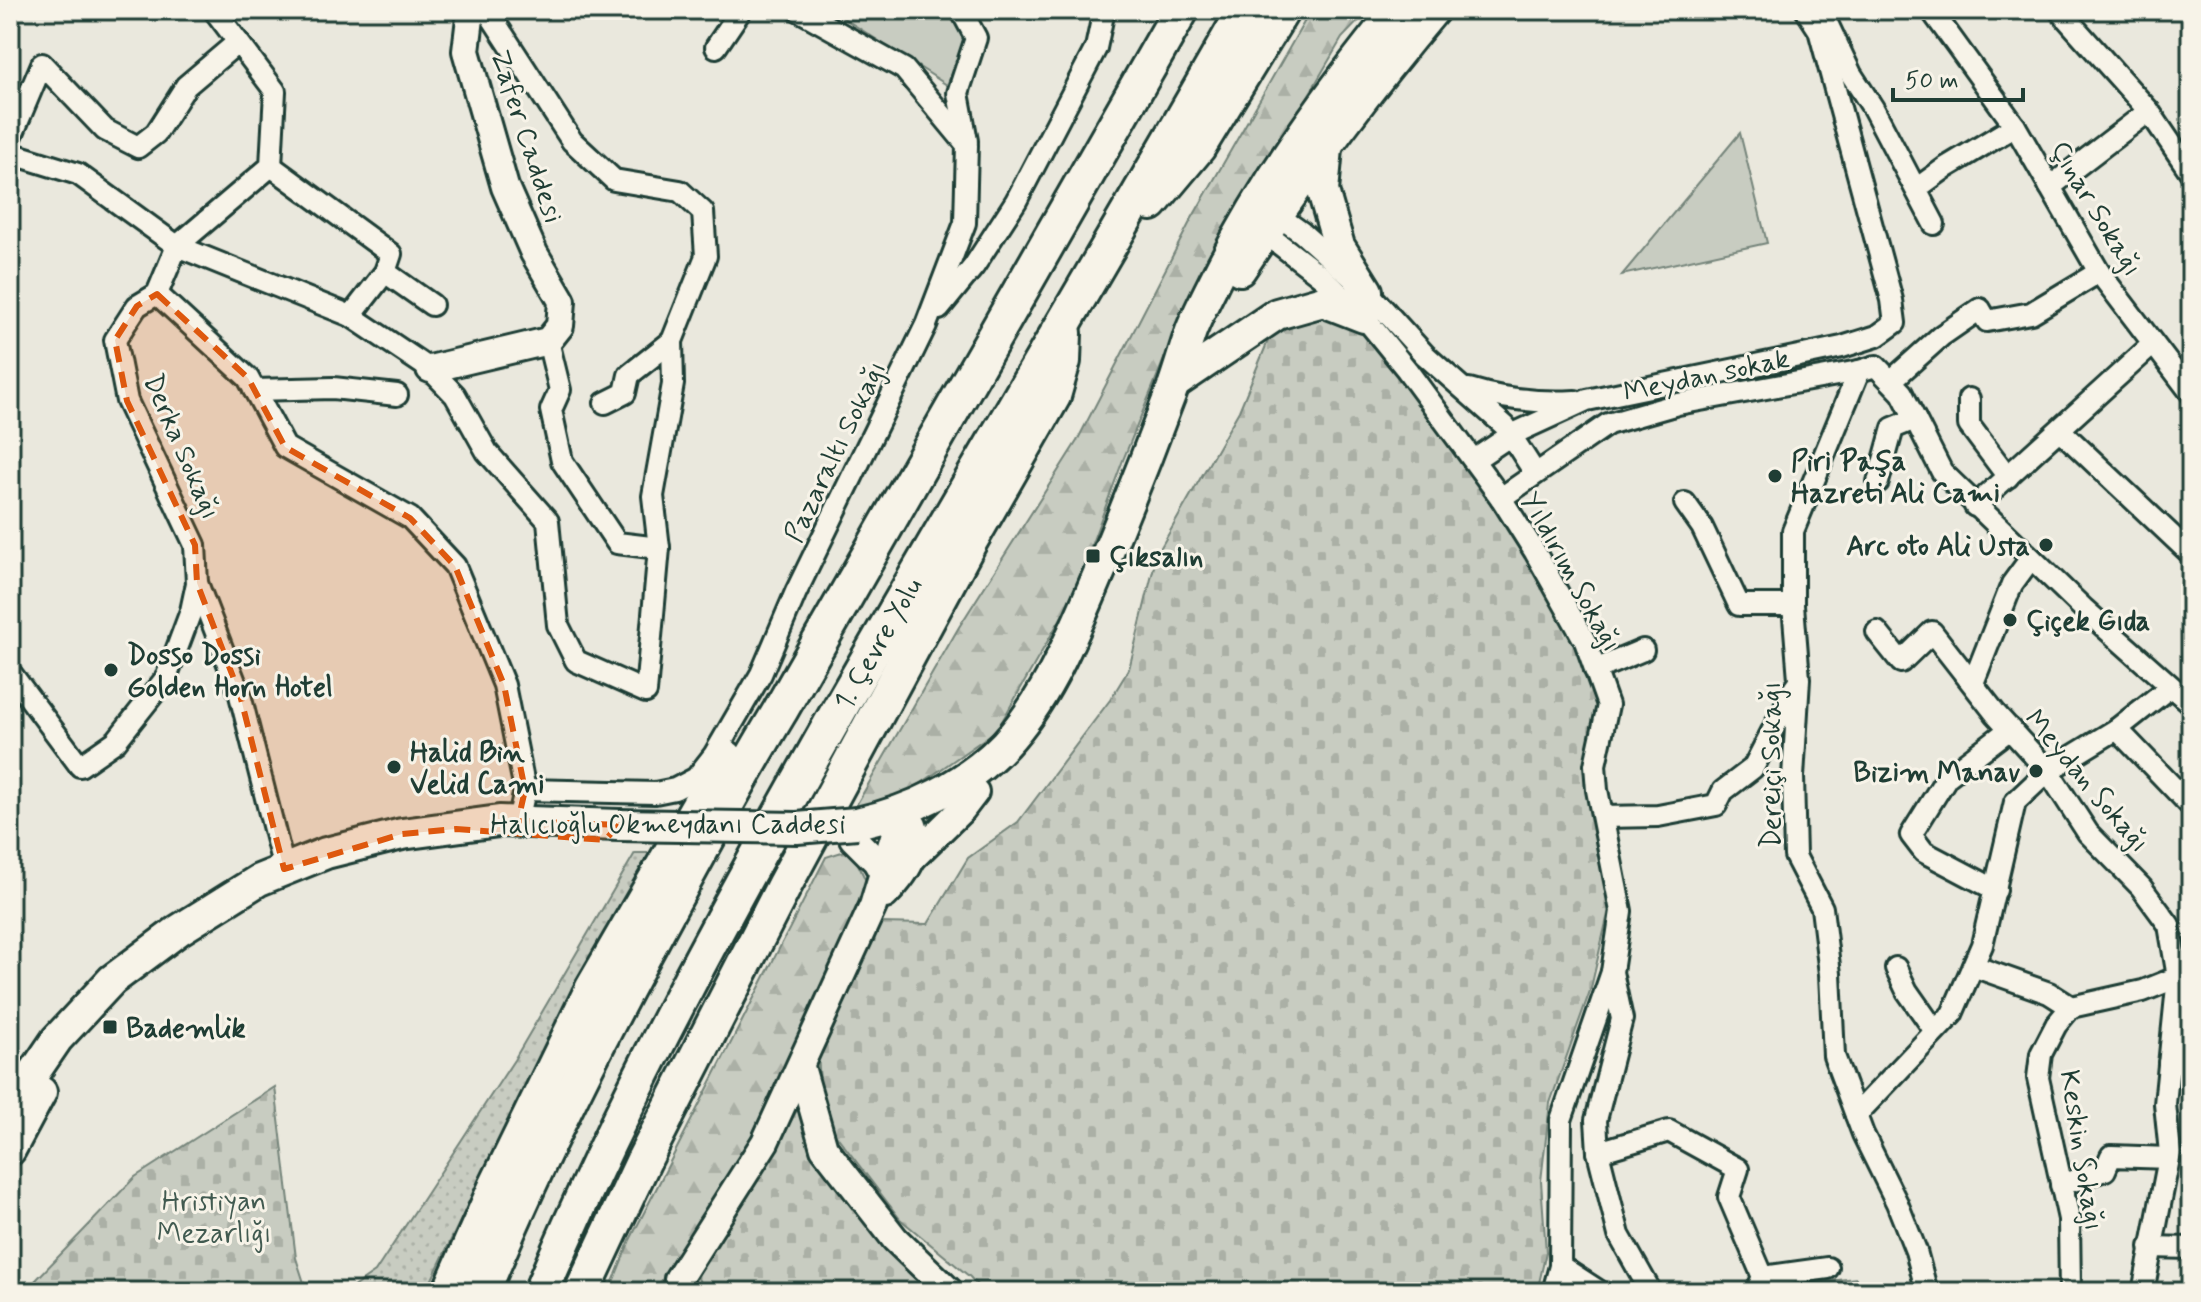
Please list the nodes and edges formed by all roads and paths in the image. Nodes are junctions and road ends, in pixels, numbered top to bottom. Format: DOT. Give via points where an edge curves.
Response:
graph roads {
  1 [pos="214,10"];
  2 [pos="471,10"];
  3 [pos="487,10"];
  4 [pos="741,10"];
  5 [pos="798,10"];
  6 [pos="961,10"];
  7 [pos="1104,10"];
  8 [pos="1115,10"];
  9 [pos="1154,10"];
  10 [pos="1181,10"];
  11 [pos="1245,10"];
  12 [pos="1282,10"];
  13 [pos="1396,10"];
  14 [pos="1434,10"];
  15 [pos="1806,10"];
  16 [pos="1931,10"];
  17 [pos="2059,10"];
  18 [pos="1825,19"];
  19 [pos="238,42"];
  20 [pos="716,47"];
  21 [pos="1096,48"];
  22 [pos="2149,111"];
  23 [pos="2015,126"];
  24 [pos="10,140"];
  25 [pos="967,145"];
  26 [pos="1327,146"];
  27 [pos="10,153"];
  28 [pos="271,166"];
  29 [pos="2191,173"];
  30 [pos="2050,187"];
  31 [pos="1916,189"];
  32 [pos="965,223"];
  33 [pos="1271,224"];
  34 [pos="1934,224"];
  35 [pos="999,227"];
  36 [pos="1113,239"];
  37 [pos="177,246"];
  38 [pos="1041,252"];
  39 [pos="385,272"];
  40 [pos="2099,272"];
  41 [pos="157,294"];
  42 [pos="1365,304"];
  43 [pos="432,305"];
  44 [pos="351,316"];
  45 [pos="1064,321"];
  46 [pos="926,325"];
  47 [pos="548,341"];
  48 [pos="672,341"];
  49 [pos="2153,344"];
  50 [pos="430,369"];
  51 [pos="1859,371"];
  52 [pos="1891,381"];
  53 [pos="1175,383"];
  54 [pos="1460,387"];
  55 [pos="254,390"];
  56 [pos="2191,393"];
  57 [pos="397,395"];
  58 [pos="1969,399"];
  59 [pos="1587,400"];
  60 [pos="605,403"];
  61 [pos="1915,419"];
  62 [pos="2061,431"];
  63 [pos="1511,435"];
  64 [pos="1474,460"];
  65 [pos="1535,473"];
  66 [pos="2008,477"];
  67 [pos="1878,482"];
  68 [pos="1501,498"];
  69 [pos="1685,503"];
  70 [pos="1975,506"];
  71 [pos="893,510"];
  72 [pos="1114,542"];
  73 [pos="659,548"];
  74 [pos="2191,554"];
  75 [pos="2031,558"];
  76 [pos="197,583"];
  77 [pos="1793,605"];
  78 [pos="1877,632"];
  79 [pos="1643,650"];
  80 [pos="1595,670"];
  81 [pos="10,672"];
  82 [pos="1799,679"];
  83 [pos="1973,683"];
  84 [pos="2170,687"];
  85 [pos="2191,704"];
  86 [pos="2010,729"];
  87 [pos="2117,729"];
  88 [pos="2048,771"];
  89 [pos="525,790"];
  90 [pos="975,792"];
  91 [pos="2191,806"];
  92 [pos="1603,817"];
  93 [pos="518,821"];
  94 [pos="903,822"];
  95 [pos="456,829"];
  96 [pos="855,830"];
  97 [pos="617,835"];
  98 [pos="912,858"];
  99 [pos="284,869"];
  100 [pos="884,875"];
  101 [pos="1996,890"];
  102 [pos="873,906"];
  103 [pos="138,963"];
  104 [pos="1973,966"];
  105 [pos="1896,968"];
  106 [pos="1612,972"];
  107 [pos="2184,977"];
  108 [pos="2071,1007"];
  109 [pos="1935,1031"];
  110 [pos="2191,1061"];
  111 [pos="2169,1063"];
  112 [pos="801,1067"];
  113 [pos="783,1104"];
  114 [pos="812,1106"];
  115 [pos="10,1108"];
  116 [pos="1856,1115"];
  117 [pos="10,1150"];
  118 [pos="1598,1152"];
  119 [pos="2169,1158"];
  120 [pos="2061,1185"];
  121 [pos="2150,1247"];
  122 [pos="2191,1248"];
  123 [pos="1560,1266"];
  124 [pos="1828,1268"];
  125 [pos="1760,1284"];
  126 [pos="450,1292"];
  127 [pos="482,1292"];
  128 [pos="541,1292"];
  129 [pos="582,1292"];
  130 [pos="683,1292"];
  131 [pos="950,1292"];
  132 [pos="1553,1292"];
  133 [pos="1600,1292"];
  134 [pos="1651,1292"];
  135 [pos="1927,1292"];
  136 [pos="2070,1292"];
  137 [pos="2143,1292"];
  1 -- 19 [label="street"];
  2 -- 47 [label="street, Zafer Caddesi" via="466,51 505,187 562,301 560,326"];
  3 -- 48 [label="street" via="572,141 614,180 680,191 703,212 706,256"];
  4 -- 20 [label="street"];
  5 -- 25 [label="street" via="904,69"];
  6 -- 25 [label="street, Pazaraltı Sokağı" via="976,38 958,93"];
  7 -- 21 [label="street"];
  8 -- 21 [label="street"];
  9 -- 38 [label="highway" via="1073,163"];
  10 -- 38 [label="highway, 1. Çevre Yolu"];
  11 -- 36 [label="highway, 1. Çevre Yolu"];
  12 -- 36 [label="highway" via="1198,147 1168,186"];
  13 -- 53 [label="main road" via="1269,181 1218,274"];
  14 -- 26 [label="main road"];
  15 -- 59 [label="street" via="1819,30 1895,323 1877,336 1842,347"];
  16 -- 23 [label="street, Çınar Sokağı"];
  17 -- 22 [label="street"];
  18 -- 31 [label="street"];
  19 -- 24 [label="street" via="186,86 156,133 138,147 105,130 42,64"];
  19 -- 28 [label="street" via="275,91"];
  21 -- 35 [label="street"];
  22 -- 29 [label="street"];
  22 -- 30 [label="street"];
  23 -- 30 [label="street, Çınar Sokağı"];
  23 -- 31 [label="street"];
  25 -- 32 [label="street, Pazaraltı Sokağı"];
  26 -- 33 [label="main road"];
  26 -- 42 [label="main road" via="1323,191 1339,246"];
  27 -- 37 [label="street" via="78,174"];
  28 -- 37 [label="street"];
  28 -- 39 [label="street" via="391,254"];
  30 -- 40 [label="street, Çınar Sokağı"];
  31 -- 34 [label="street"];
  32 -- 35 [label="street"];
  32 -- 46 [label="street, Pazaraltı Sokağı"];
  33 -- 42 [label="street, Yıldırım Sokağı" via="1322,277"];
  33 -- 53 [label="main road" via="1207,322"];
  35 -- 46 [label="street"];
  36 -- 45 [label="highway, 1. Çevre Yolu"];
  37 -- 41 [label="street, Derka Sokağı"];
  37 -- 44 [label="street"];
  38 -- 71 [label="highway, 1. Çevre Yolu"];
  39 -- 43 [label="street"];
  39 -- 44 [label="street"];
  40 -- 49 [label="street, Çınar Sokağı"];
  40 -- 52 [label="street" via="2031,313 1987,321 1980,309"];
  41 -- 55 [label="street" via="248,378"];
  41 -- 76 [label="street, Derka Sokağı" via="137,306 115,340 127,401 195,545"];
  42 -- 53 [label="main road" via="1323,301 1277,314"];
  42 -- 54 [label="street"];
  42 -- 64 [label="street, Yıldırım Sokağı"];
  44 -- 50 [label="street"];
  45 -- 128 [label="highway, 1. Çevre Yolu" via="713,933 576,1209"];
  45 -- 129 [label="highway" via="1063,361 1053,396 785,884"];
  46 -- 89 [label="street, Pazaraltı Sokağı" via="761,674 696,778 655,793"];
  47 -- 50 [label="street"];
  47 -- 73 [label="street" via="560,390 551,410 562,461 617,543"];
  48 -- 60 [label="street" via="629,375 625,393"];
  48 -- 73 [label="street" via="673,384 653,496"];
  49 -- 56 [label="street, Çınar Sokağı"];
  49 -- 62 [label="street"];
  50 -- 73 [label="street" via="455,395 487,452 548,521 558,625 576,661 646,692"];
  51 -- 52 [label="street, Meydan sokak" via="1876,366"];
  51 -- 65 [label="street, Meydan sokak" via="1678,404 1608,424"];
  51 -- 77 [label="street, Dereiçi Sokağı" via="1793,531"];
  52 -- 61 [label="street"];
  53 -- 72 [label="main road"];
  54 -- 59 [label="street" via="1542,403"];
  54 -- 63 [label="street"];
  55 -- 57 [label="street" via="333,388"];
  55 -- 89 [label="street" via="285,447 410,518 455,566 504,685"];
  58 -- 66 [label="street" via="1969,425"];
  59 -- 63 [label="street"];
  61 -- 67 [label="street" via="1893,428"];
  61 -- 70 [label="street" via="1942,472"];
  62 -- 66 [label="street"];
  62 -- 74 [label="street"];
  63 -- 64 [label="street"];
  63 -- 65 [label="street"];
  64 -- 68 [label="street, Yıldırım Sokağı"];
  65 -- 68 [label="street, Meydan sokak"];
  66 -- 70 [label="street"];
  68 -- 80 [label="street, Yıldırım Sokağı" via="1585,641"];
  69 -- 77 [label="street" via="1739,605"];
  70 -- 75 [label="street"];
  71 -- 126 [label="highway" via="841,569 641,902 544,1087"];
  71 -- 127 [label="highway, 1. Çevre Yolu" via="618,1002"];
  72 -- 90 [label="main road, Halıcıoğlu Okmeydanı Caddesi" via="1097,614 1061,697 1017,757"];
  72 -- 94 [label="main road, Halıcıoğlu Okmeydanı Caddesi" via="1062,656 1021,725 985,763"];
  75 -- 83 [label="street" via="2012,584"];
  75 -- 84 [label="street"];
  76 -- 81 [label="street" via="166,678 116,741 80,766"];
  76 -- 99 [label="street, Derka Sokağı" via="240,695"];
  77 -- 82 [label="street, Dereiçi Sokağı"];
  78 -- 83 [label="street, Meydan Sokağı" via="1901,662 1932,632"];
  79 -- 80 [label="street"];
  80 -- 92 [label="street, Yıldırım Sokağı" via="1608,705 1595,765"];
  82 -- 92 [label="street" via="1753,768 1723,791 1716,805 1658,816"];
  82 -- 116 [label="street, Dereiçi Sokağı" via="1795,856 1822,908 1834,1056"];
  83 -- 86 [label="street, Meydan Sokağı"];
  84 -- 85 [label="street"];
  84 -- 87 [label="street"];
  86 -- 88 [label="street, Meydan Sokağı"];
  86 -- 101 [label="street" via="1947,777 1911,835 1924,852"];
  87 -- 88 [label="street"];
  87 -- 91 [label="street"];
  88 -- 101 [label="street" via="2015,802"];
  88 -- 107 [label="street, Meydan Sokağı" via="2088,833 2141,887 2169,925"];
  89 -- 93 [label="street"];
  90 -- 94 [label="main road, Halıcıoğlu Okmeydanı Caddesi"];
  90 -- 98 [label="street"];
  92 -- 106 [label="street, Yıldırım Sokağı" via="1621,911"];
  93 -- 95 [label="main road, Halıcıoğlu Okmeydanı Caddesi"];
  93 -- 97 [label="main road, Halıcıoğlu Okmeydanı Caddesi"];
  94 -- 96 [label="main road, Halıcıoğlu Okmeydanı Caddesi"];
  94 -- 98 [label="street" via="917,839"];
  94 -- 100 [label="street"];
  95 -- 97 [label="main road, Halıcıoğlu Okmeydanı Caddesi" via="496,835"];
  95 -- 99 [label="main road, Halıcıoğlu Okmeydanı Caddesi" via="362,843"];
  96 -- 97 [label="main road, Halıcıoğlu Okmeydanı Caddesi" via="801,842"];
  96 -- 100 [label="street"];
  98 -- 102 [label="street"];
  99 -- 103 [label="main road, Halıcıoğlu Okmeydanı Caddesi" via="222,901"];
  100 -- 102 [label="street"];
  101 -- 104 [label="street"];
  102 -- 112 [label="street"];
  103 -- 115 [label="main road, Halıcıoğlu Okmeydanı Caddesi" via="87,1005"];
  103 -- 117 [label="main road, Halıcıoğlu Okmeydanı Caddesi" via="45,1084"];
  104 -- 108 [label="street" via="2049,993"];
  104 -- 109 [label="street" via="1952,1014"];
  105 -- 109 [label="street"];
  106 -- 118 [label="street, Yıldırım Sokağı" via="1622,1019 1596,1120"];
  106 -- 123 [label="street" via="1561,1120"];
  107 -- 108 [label="street"];
  107 -- 111 [label="street, Meydan Sokağı"];
  108 -- 120 [label="street, Keskin Sokağı" via="2041,1054 2038,1078"];
  109 -- 116 [label="street"];
  110 -- 111 [label="street"];
  111 -- 119 [label="street, Meydan Sokağı"];
  112 -- 113 [label="street"];
  112 -- 114 [label="street"];
  113 -- 114 [label="street" via="799,1099"];
  113 -- 130 [label="street" via="765,1142 678,1279"];
  114 -- 131 [label="street" via="824,1148 859,1197"];
  116 -- 135 [label="street, Dereiçi Sokağı" via="1902,1215"];
  118 -- 125 [label="street" via="1669,1131 1738,1169 1729,1197"];
  118 -- 134 [label="street, Yıldırım Sokağı" via="1619,1235"];
  119 -- 120 [label="street" via="2111,1156 2105,1170"];
  119 -- 121 [label="street, Meydan Sokağı"];
  120 -- 136 [label="street, Keskin Sokağı" via="2069,1219"];
  121 -- 122 [label="street"];
  121 -- 137 [label="street, Meydan Sokağı"];
  123 -- 132 [label="street"];
  123 -- 133 [label="street"];
  124 -- 125 [label="street"];
}
